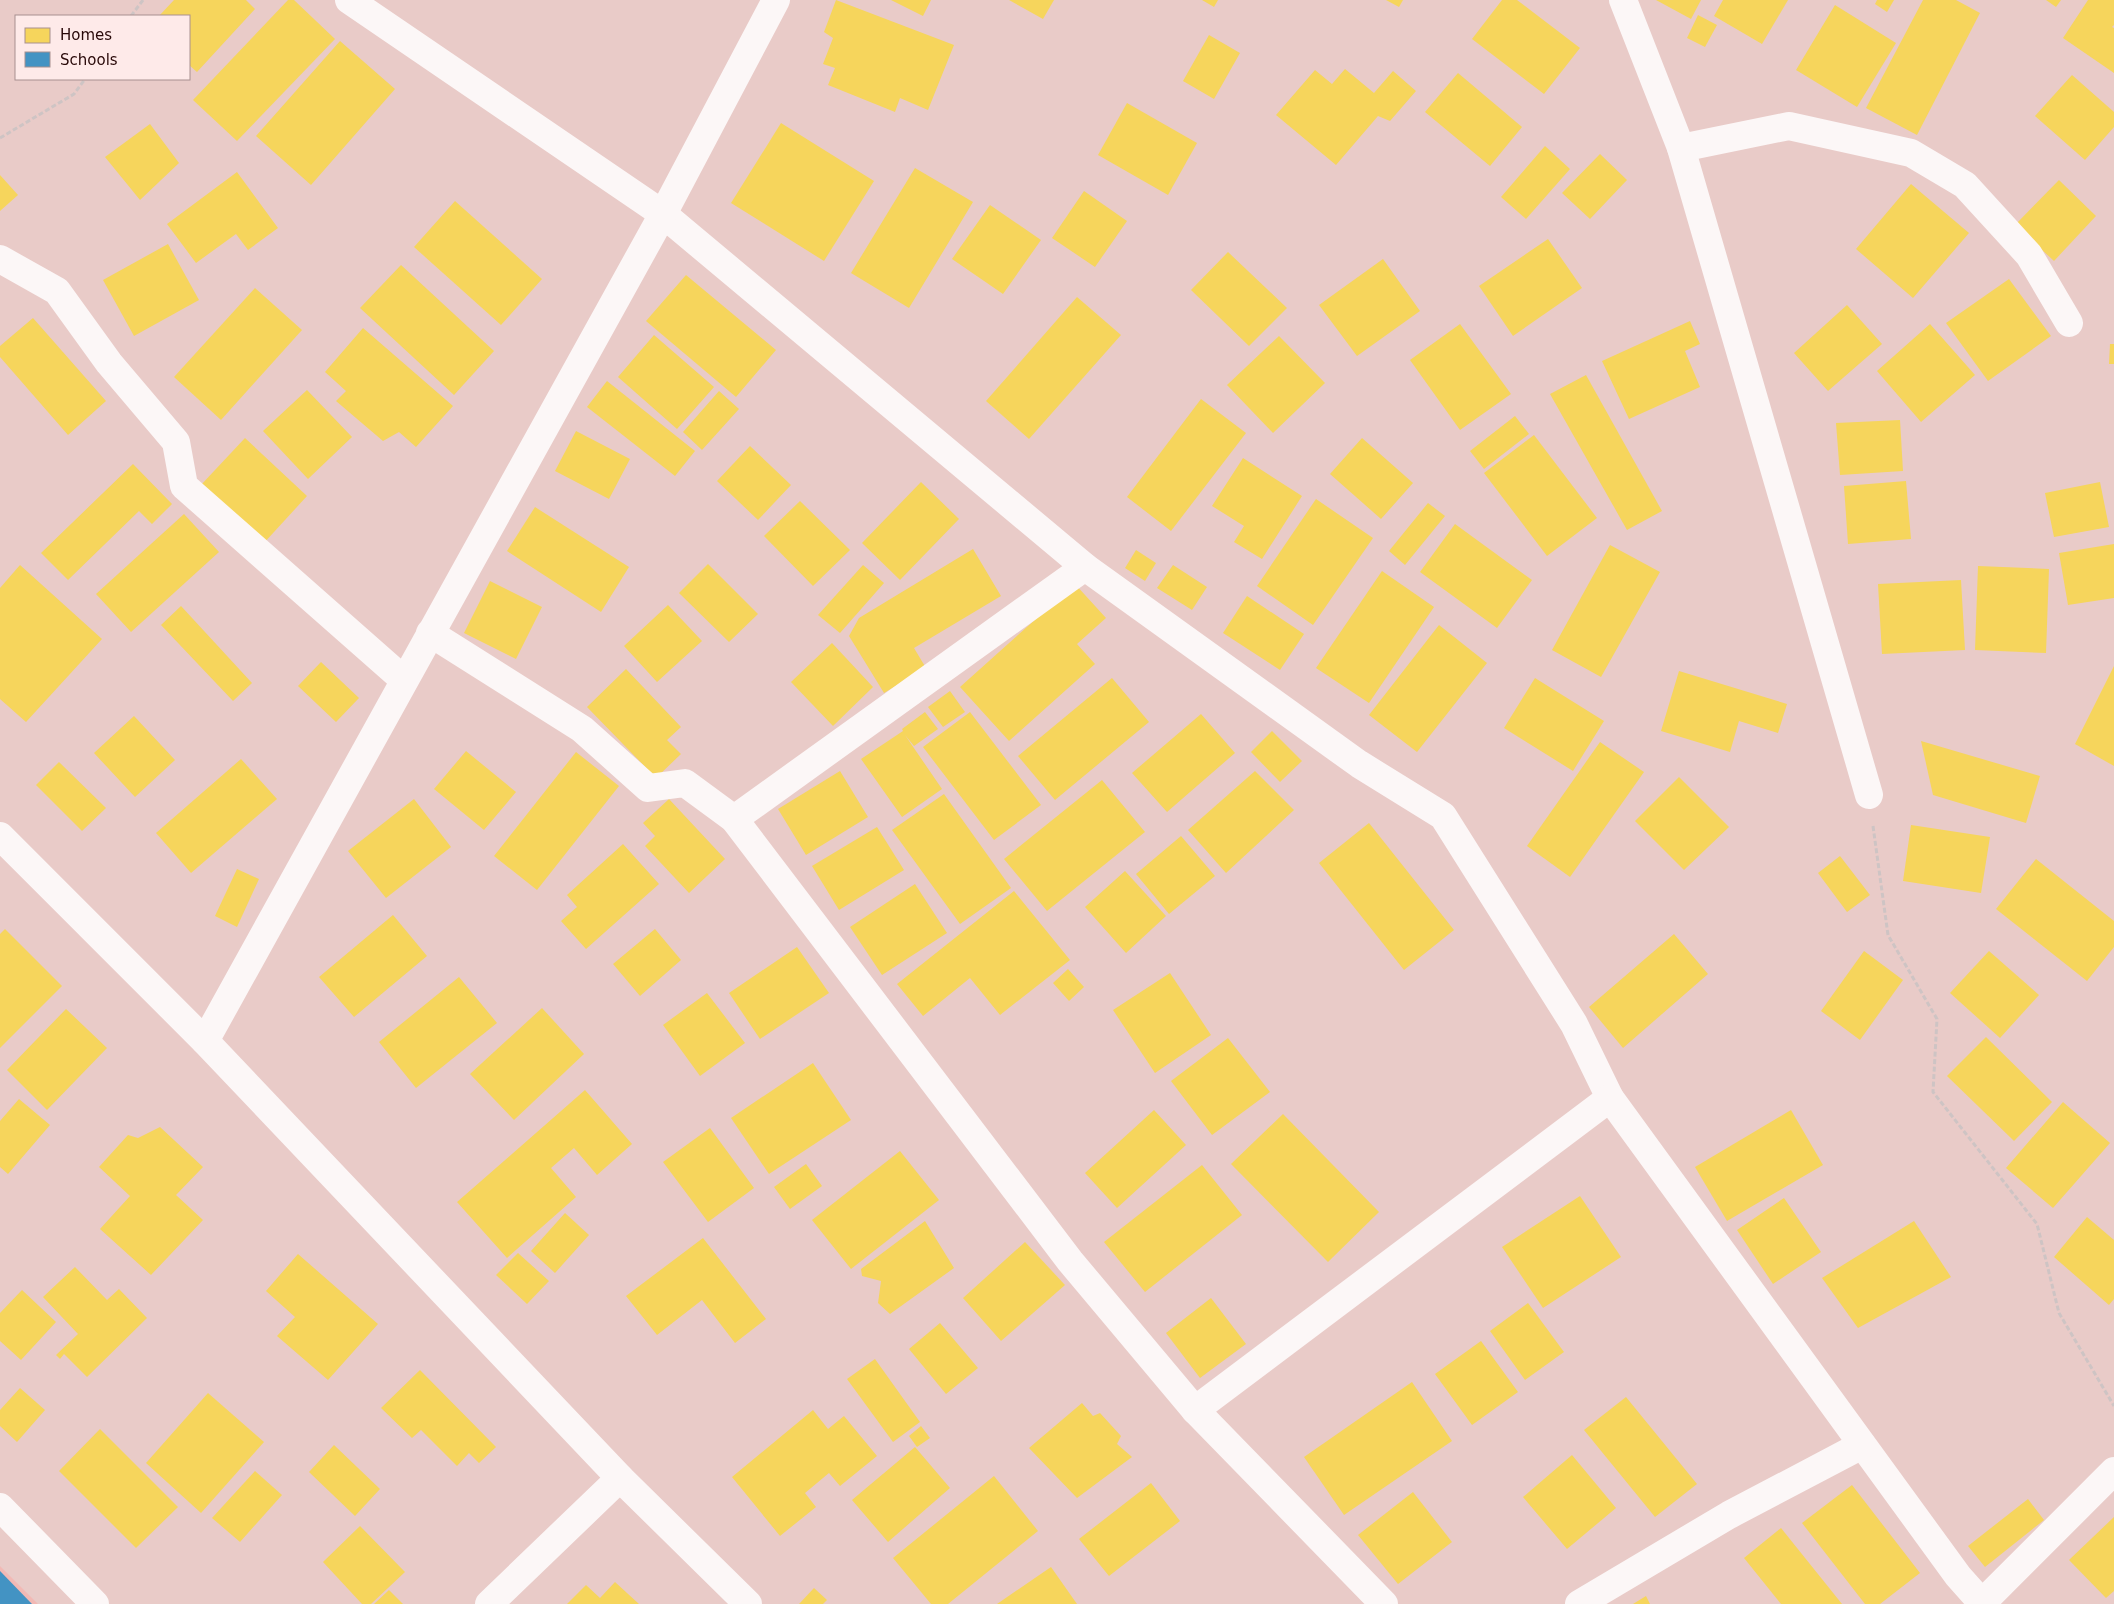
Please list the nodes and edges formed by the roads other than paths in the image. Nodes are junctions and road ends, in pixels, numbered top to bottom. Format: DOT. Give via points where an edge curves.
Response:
graph roads {
  1 [pos="349,0"];
  2 [pos="776,0"];
  3 [pos="1623,0"];
  4 [pos="1681,148"];
  5 [pos="664,214"];
  6 [pos="0,259"];
  7 [pos="2069,322"];
  8 [pos="1085,567"];
  9 [pos="430,633"];
  10 [pos="404,680"];
  11 [pos="1869,795"];
  12 [pos="734,819"];
  13 [pos="0,836"];
  14 [pos="205,1041"];
  15 [pos="1610,1098"];
  16 [pos="1195,1410"];
  17 [pos="1862,1445"];
  18 [pos="2114,1471"];
  19 [pos="620,1478"];
  20 [pos="0,1507"];
  21 [pos="1983,1603"];
  22 [pos="95,1604"];
  23 [pos="489,1604"];
  24 [pos="748,1604"];
  25 [pos="1384,1604"];
  26 [pos="1579,1604"];
  1 -- 5 [label="street"];
  2 -- 5 [label="street"];
  3 -- 4 [label="street"];
  4 -- 7 [label="street" via="1789,126 1911,153 1965,186 2029,255"];
  4 -- 11 [label="street"];
  5 -- 8 [label="street"];
  5 -- 9 [label="street"];
  6 -- 10 [label="street" via="57,291 109,363 176,442 184,486"];
  8 -- 12 [label="street"];
  8 -- 15 [label="street" via="1359,764 1443,816 1574,1024"];
  9 -- 10 [label="street"];
  9 -- 12 [label="street" via="582,729 648,788 685,783"];
  10 -- 14 [label="street"];
  12 -- 16 [label="street" via="1070,1261"];
  13 -- 14 [label="street"];
  14 -- 19 [label="street"];
  15 -- 16 [label="street"];
  15 -- 17 [label="street"];
  16 -- 25 [label="street"];
  17 -- 21 [label="street" via="1958,1576"];
  17 -- 26 [label="street" via="1729,1514"];
  18 -- 21 [label="street"];
  19 -- 23 [label="street"];
  19 -- 24 [label="street"];
  20 -- 22 [label="street"];
}
